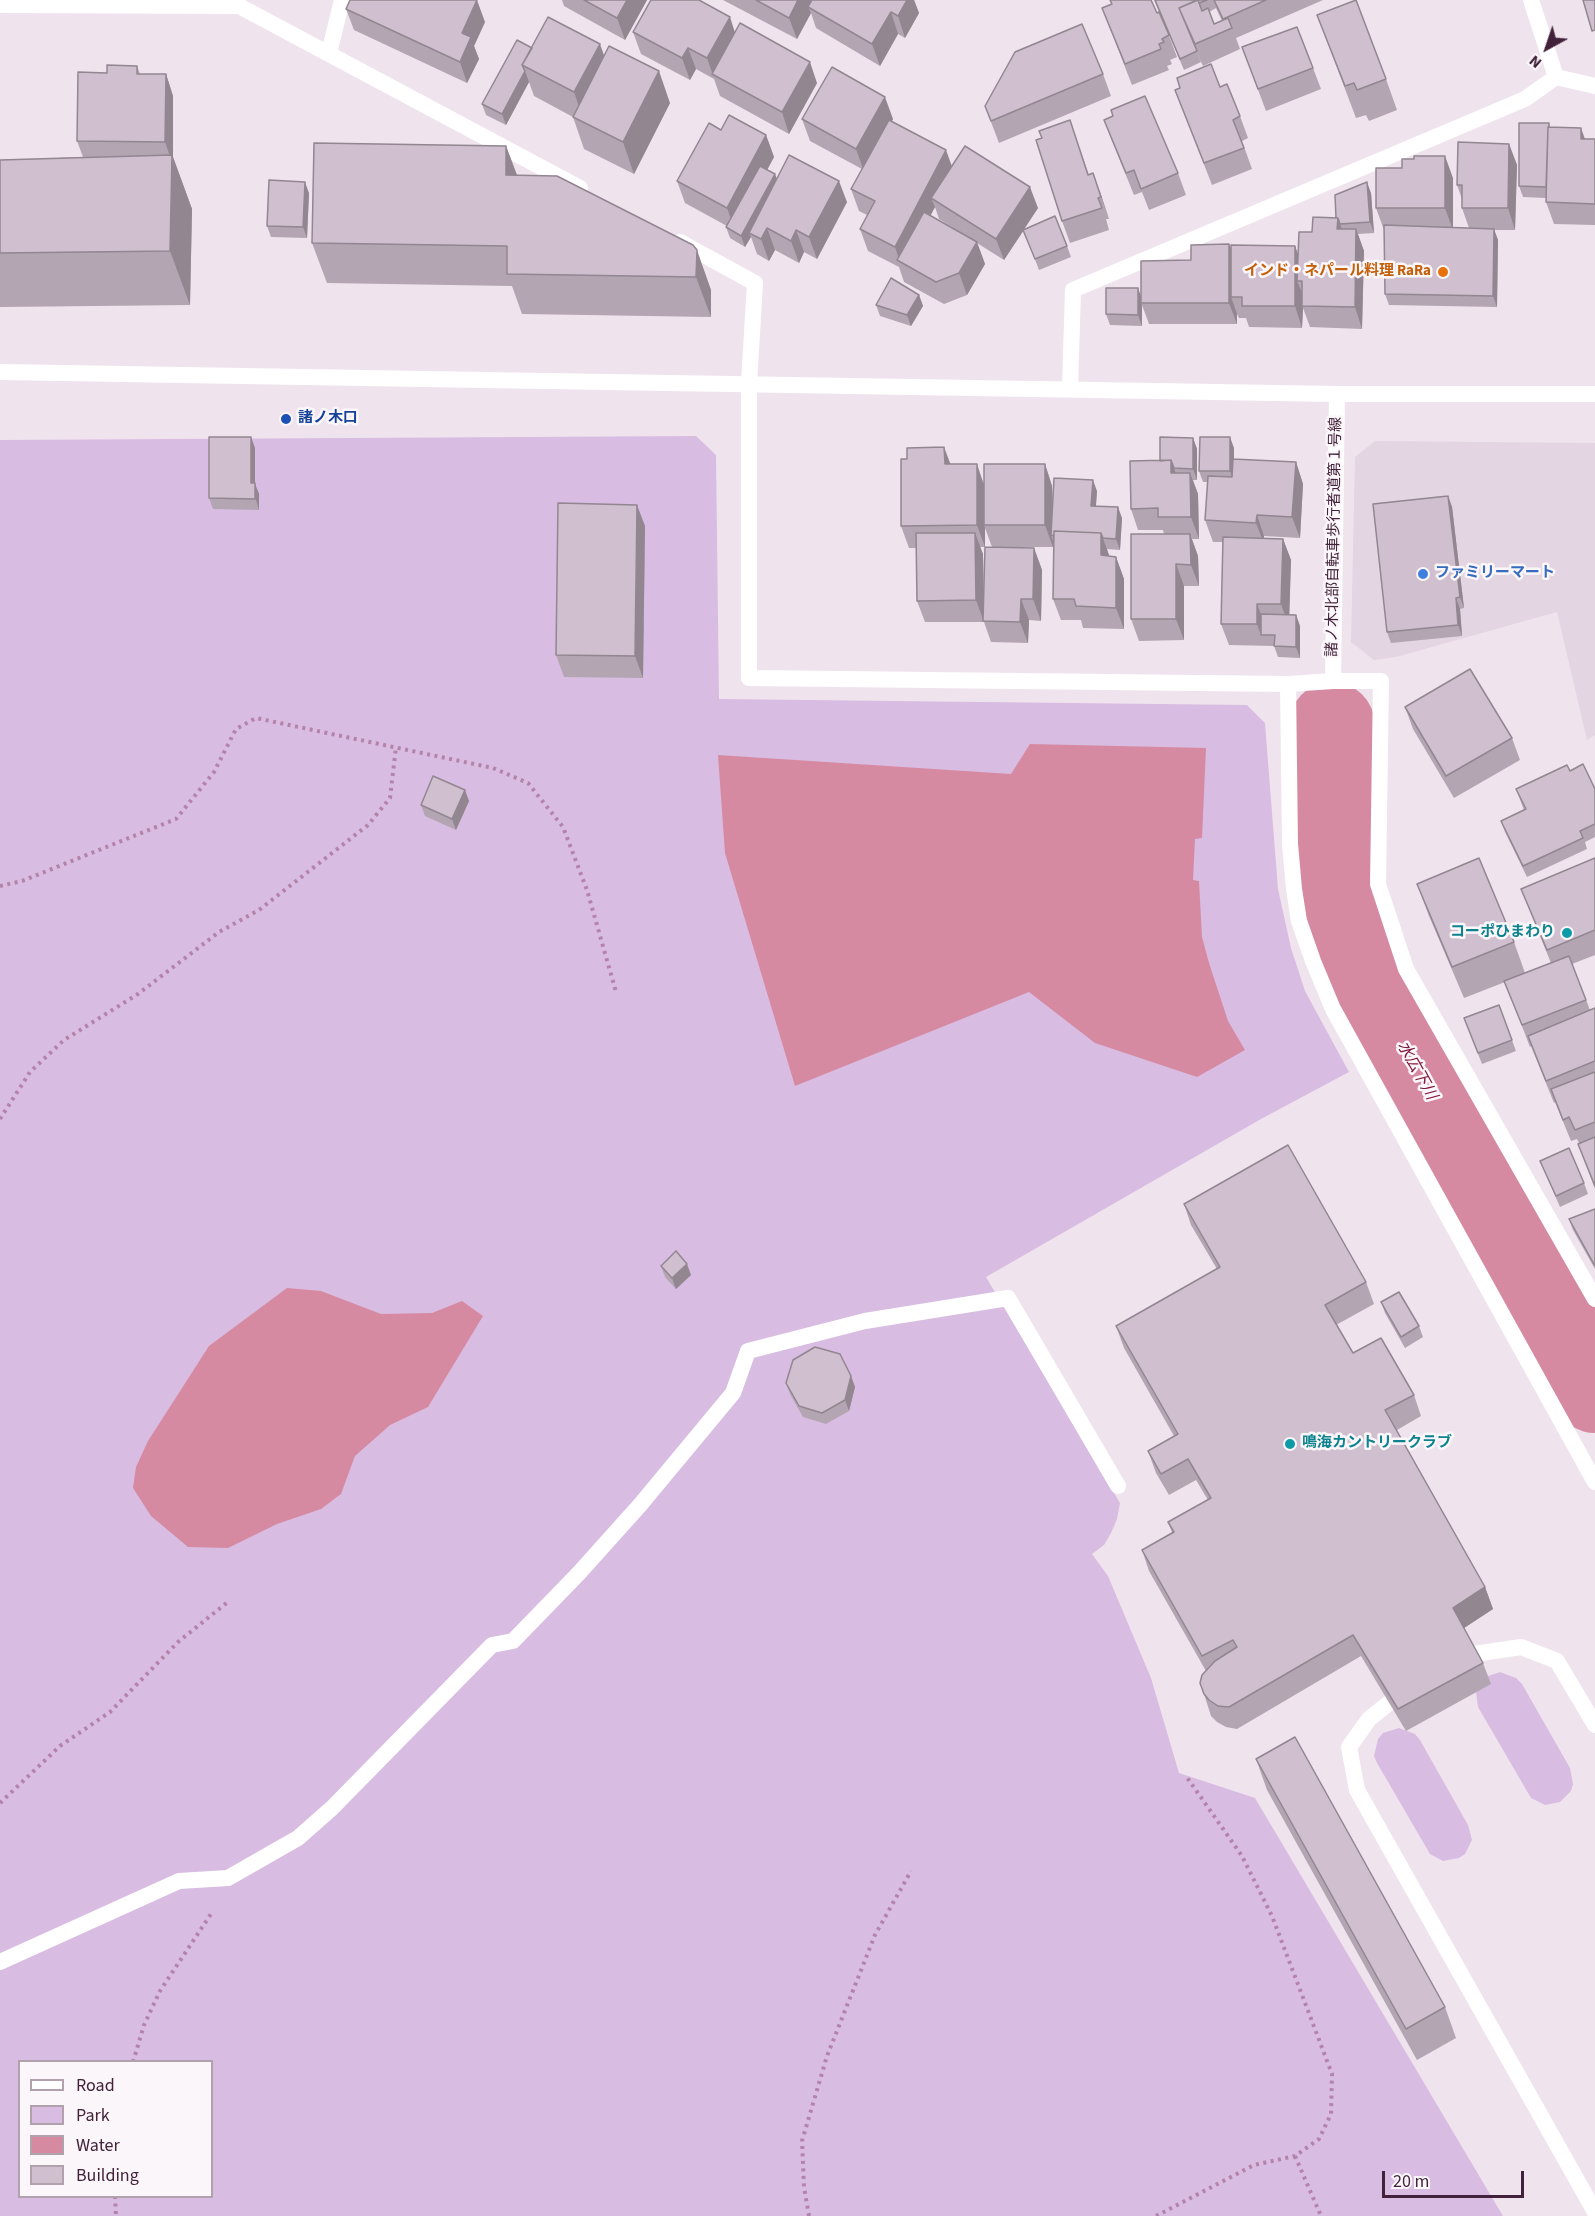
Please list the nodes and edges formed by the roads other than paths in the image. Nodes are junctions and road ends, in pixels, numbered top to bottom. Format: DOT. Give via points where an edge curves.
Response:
graph roads {
  1 [pos="342,0"];
  2 [pos="1531,0"];
  3 [pos="0,5"];
  4 [pos="329,53"];
  5 [pos="1556,77"];
  6 [pos="1595,86"];
  7 [pos="600,199"];
  8 [pos="662,232"];
  9 [pos="0,372"];
  10 [pos="749,383"];
  11 [pos="1070,388"];
  12 [pos="1337,394"];
  13 [pos="1595,394"];
  14 [pos="1334,681"];
  15 [pos="1288,684"];
  16 [pos="1595,1299"];
  17 [pos="1595,1482"];
  18 [pos="1118,1486"];
  19 [pos="1474,1654"];
  20 [pos="1389,1703"];
  21 [pos="1595,1725"];
  22 [pos="0,1962"];
  23 [pos="1595,2212"];
  1 -- 4 [label="street"];
  2 -- 5 [label="street"];
  3 -- 4 [label="street" via="239,6"];
  4 -- 7 [label="street"];
  5 -- 6 [label="street"];
  5 -- 11 [label="street" via="1525,99 1073,290"];
  8 -- 10 [label="street" via="755,283"];
  9 -- 10 [label="street"];
  10 -- 11 [label="street"];
  10 -- 15 [label="street" via="750,678"];
  11 -- 12 [label="street"];
  12 -- 13 [label="street"];
  12 -- 14 [label="street, 諸ノ木北部自転車歩行者道第１号線"];
  14 -- 15 [label="street"];
  14 -- 16 [label="street" via="1381,681 1378,884 1406,969"];
  15 -- 17 [label="street" via="1292,867 1299,921 1313,961 1333,1009"];
  18 -- 22 [label="street" via="1008,1298 866,1321 748,1352 733,1393 640,1505 513,1641 492,1645 298,1838 228,1878 179,1881"];
  19 -- 21 [label="street" via="1521,1647 1557,1661"];
  20 -- 23 [label="street" via="1369,1719 1349,1747 1357,1790"];
}
